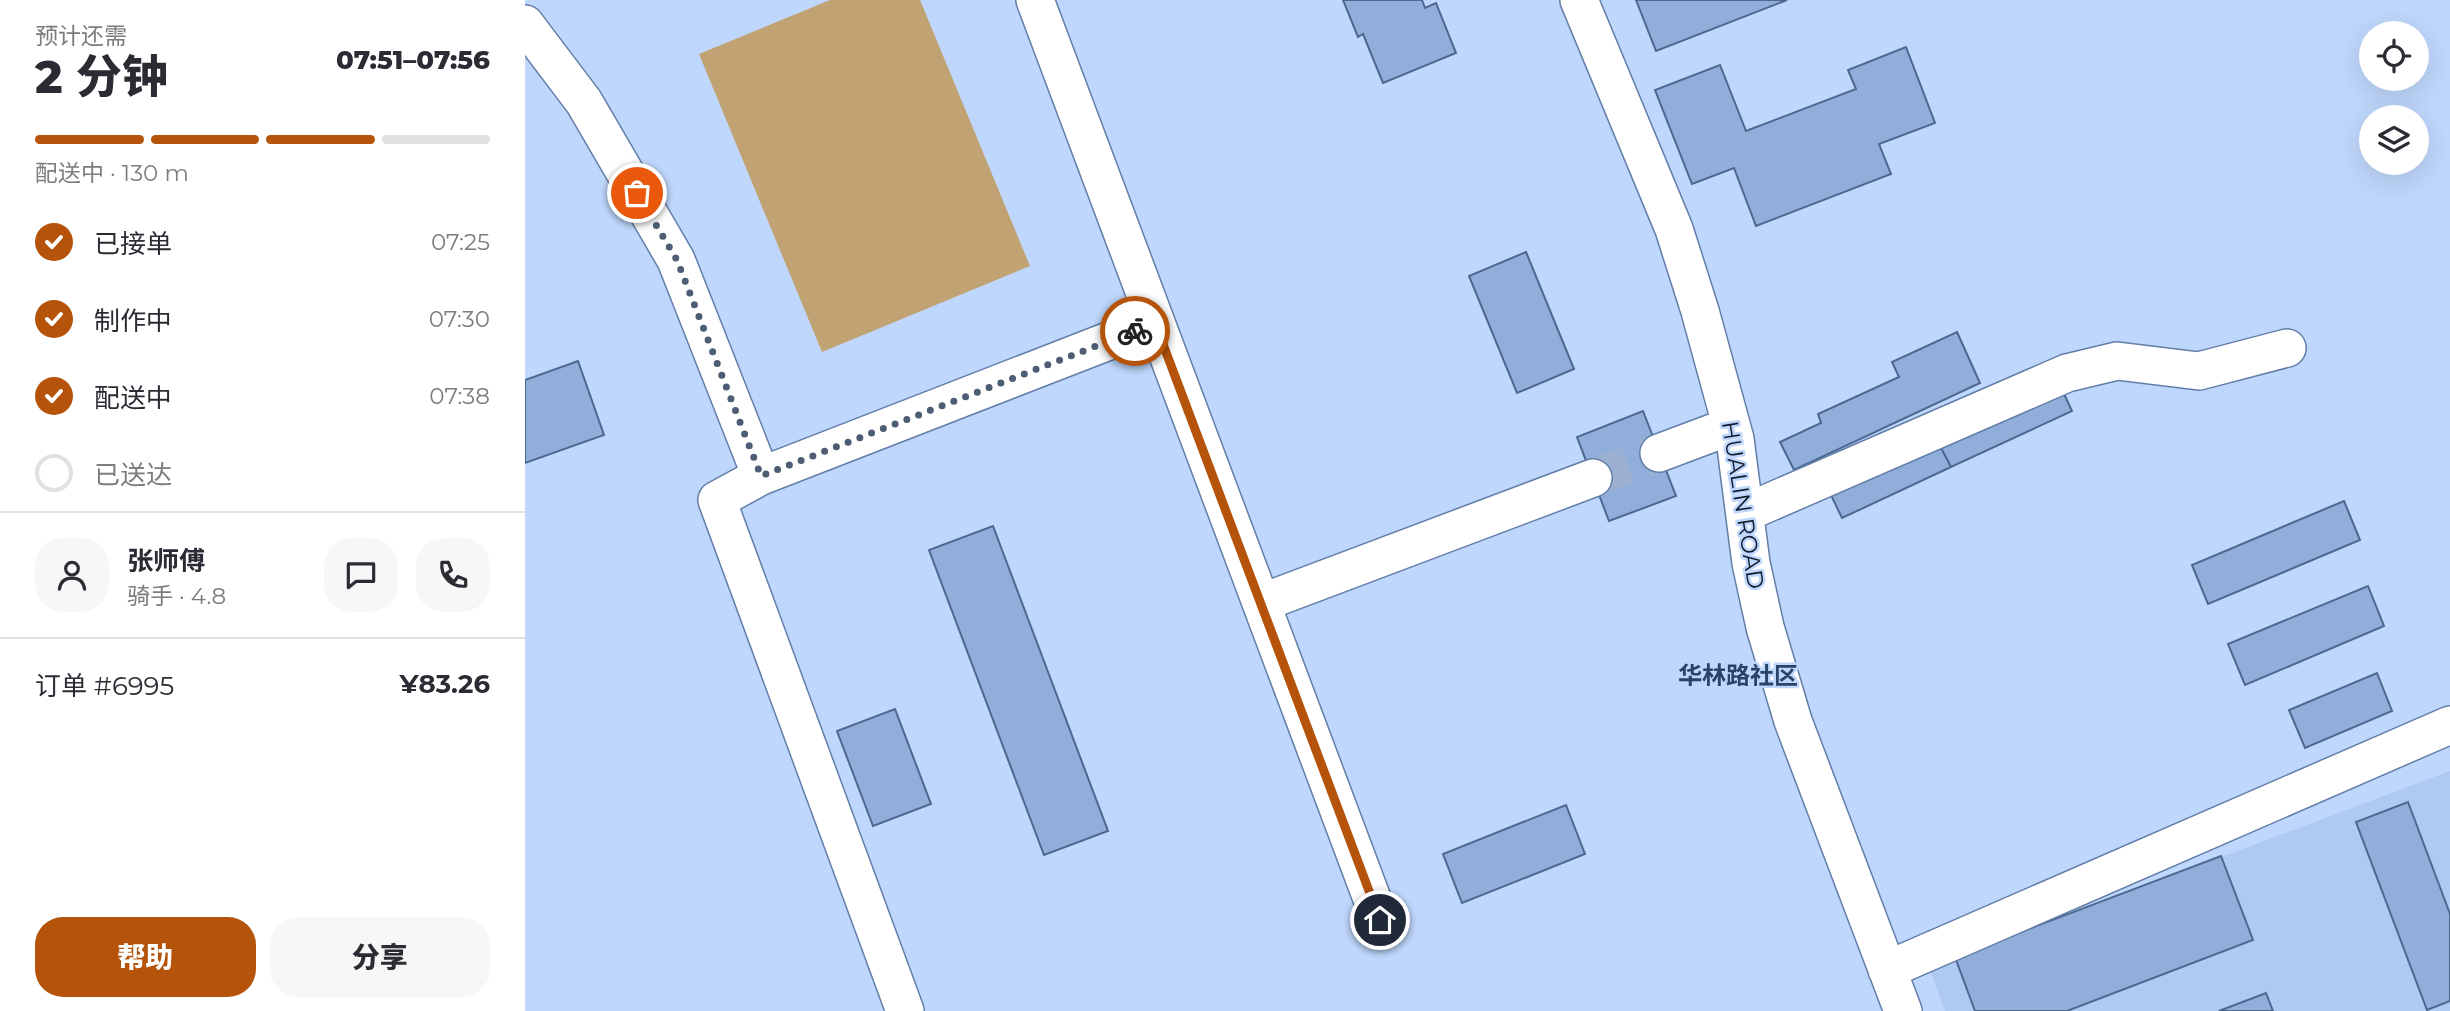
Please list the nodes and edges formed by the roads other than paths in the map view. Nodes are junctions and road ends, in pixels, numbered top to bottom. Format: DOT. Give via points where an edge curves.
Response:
graph roads {
  1 [pos="1035,0"];
  2 [pos="1579,0"];
  3 [pos="525,24"];
  4 [pos="1155,323"];
  5 [pos="2287,348"];
  6 [pos="1731,426"];
  7 [pos="1659,453"];
  8 [pos="761,476"];
  9 [pos="1593,478"];
  10 [pos="1745,513"];
  11 [pos="1261,603"];
  12 [pos="2450,725"];
  13 [pos="1380,920"];
  14 [pos="1887,970"];
  15 [pos="905,1011"];
  16 [pos="1903,1011"];
  1 -- 4 [label="street"];
  2 -- 6 [label="street, HUALIN ROAD" via="1674,229"];
  3 -- 8 [label="street" via="584,102 677,260"];
  4 -- 8 [label="street"];
  4 -- 11 [label="street"];
  5 -- 10 [label="street" via="2199,371 2116,361 2067,373"];
  6 -- 7 [label="street"];
  6 -- 10 [label="street, HUALIN ROAD"];
  8 -- 15 [label="street" via="717,500"];
  9 -- 11 [label="street"];
  10 -- 14 [label="street, HUALIN ROAD" via="1765,627 1793,721"];
  11 -- 13 [label="street"];
  12 -- 14 [label="street"];
  14 -- 16 [label="street, HUALIN ROAD"];
}
